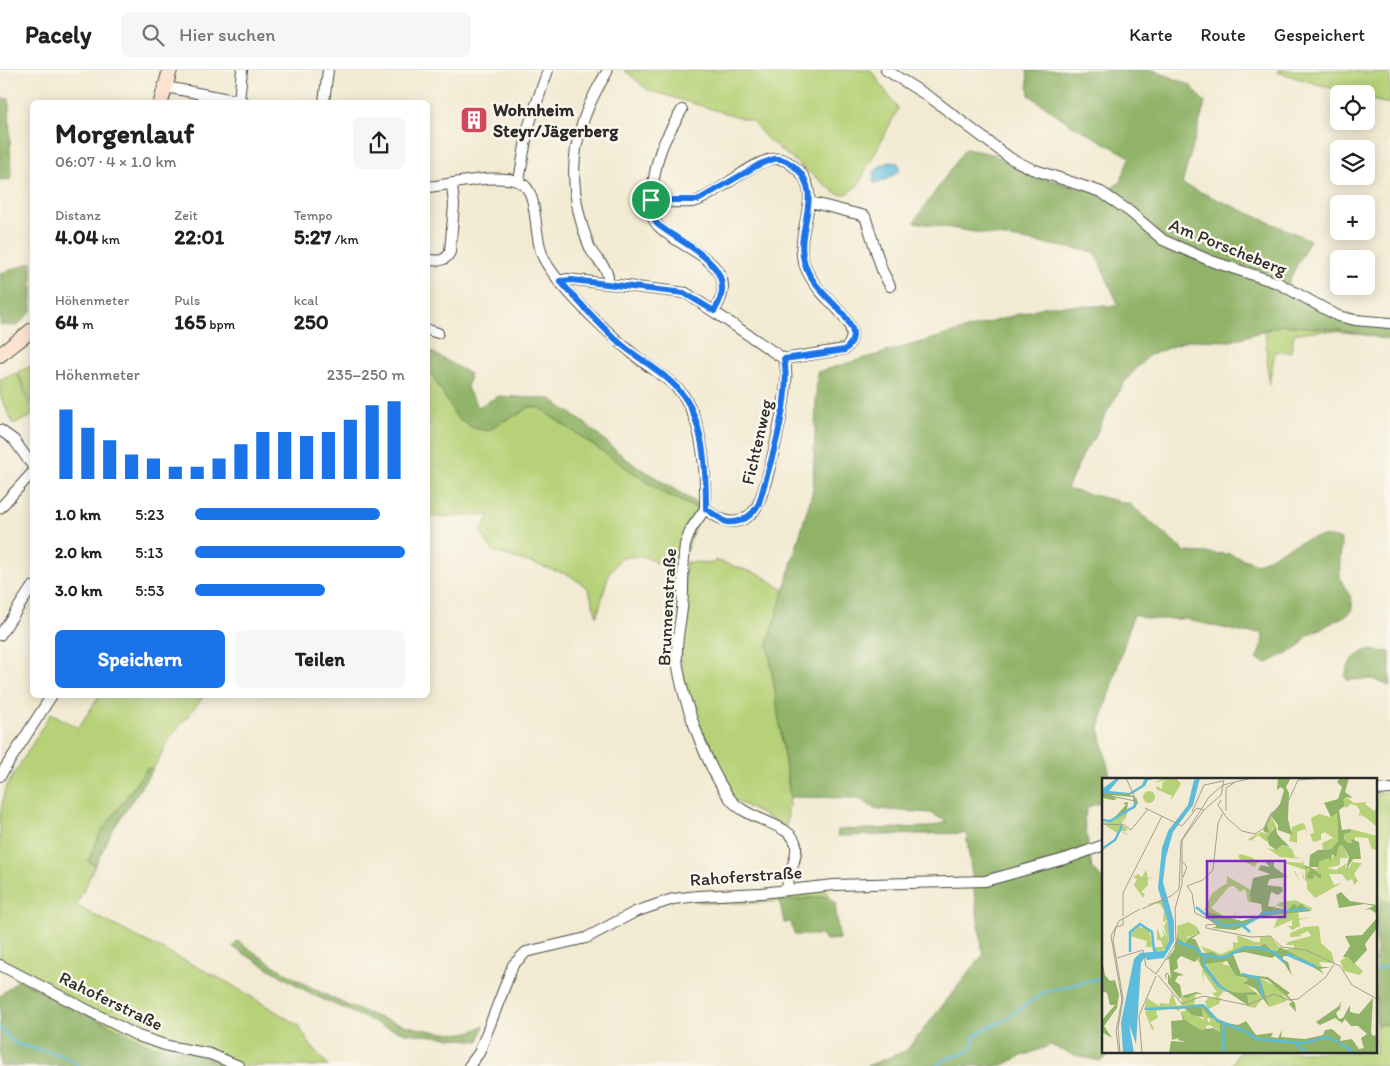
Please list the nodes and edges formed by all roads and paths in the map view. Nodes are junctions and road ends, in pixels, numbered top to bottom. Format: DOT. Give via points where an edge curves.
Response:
graph roads {
  1 [pos="170,70"];
  2 [pos="242,70"];
  3 [pos="328,70"];
  4 [pos="548,70"];
  5 [pos="886,70"];
  6 [pos="607,72"];
  7 [pos="166,87"];
  8 [pos="162,100"];
  9 [pos="229,100"];
  10 [pos="239,100"];
  11 [pos="324,100"];
  12 [pos="682,110"];
  13 [pos="518,181"];
  14 [pos="452,185"];
  15 [pos="430,187"];
  16 [pos="651,200"];
  17 [pos="810,202"];
  18 [pos="430,260"];
  19 [pos="560,281"];
  20 [pos="608,284"];
  21 [pos="890,286"];
  22 [pos="714,311"];
  23 [pos="1390,323"];
  24 [pos="30,332"];
  25 [pos="0,355"];
  26 [pos="784,359"];
  27 [pos="0,430"];
  28 [pos="30,462"];
  29 [pos="30,475"];
  30 [pos="0,508"];
  31 [pos="706,509"];
  32 [pos="30,590"];
  33 [pos="0,635"];
  34 [pos="50,698"];
  35 [pos="0,776"];
  36 [pos="1102,846"];
  37 [pos="787,889"];
  38 [pos="0,965"];
  39 [pos="239,1066"];
  40 [pos="469,1066"];
  1 -- 7 [label="street"];
  2 -- 10 [label="street"];
  3 -- 11 [label="street"];
  4 -- 13 [label="street" via="528,128"];
  5 -- 23 [label="street, Am Porscheberg" via="931,98 1010,158 1032,169 1101,192 1163,240 1211,262 1278,283 1338,316"];
  6 -- 20 [label="street" via="580,126 573,177 590,248 608,271"];
  7 -- 8 [label="street"];
  7 -- 9 [label="street"];
  12 -- 16 [label="street" via="659,149"];
  13 -- 14 [label="street" via="502,178"];
  13 -- 19 [label="street" via="531,194 539,249"];
  14 -- 15 [label="street"];
  14 -- 18 [label="street" via="454,205 450,252 442,261"];
  16 -- 17 [label="street" via="698,200 760,164 779,159 791,164 804,178"];
  16 -- 22 [label="street" via="652,216 657,224 708,260 718,271 723,292"];
  17 -- 21 [label="street" via="865,216"];
  17 -- 26 [label="street" via="802,240 807,271 849,324 853,336 845,350"];
  19 -- 20 [label="street"];
  19 -- 31 [label="street" via="621,344 685,398 701,447"];
  20 -- 22 [label="street" via="684,293"];
  22 -- 26 [label="street"];
  24 -- 25 [label="street"];
  26 -- 31 [label="street, Fichtenweg" via="784,394 757,508 743,520 730,523"];
  27 -- 28 [label="street" via="14,440"];
  29 -- 30 [label="street"];
  31 -- 37 [label="street, Brunnenstraße" via="691,529 685,545 678,650 680,678 707,755 728,797 746,814 786,830 794,840 796,852"];
  32 -- 33 [label="street"];
  34 -- 35 [label="street"];
  36 -- 37 [label="street, Rahoferstraße" via="1018,873 977,882 852,884"];
  37 -- 40 [label="street, Rahoferstraße" via="672,899 635,912 586,938 526,952 513,965 479,1053"];
  38 -- 39 [label="street, Rahoferstraße" via="138,1036 210,1054"];
}
